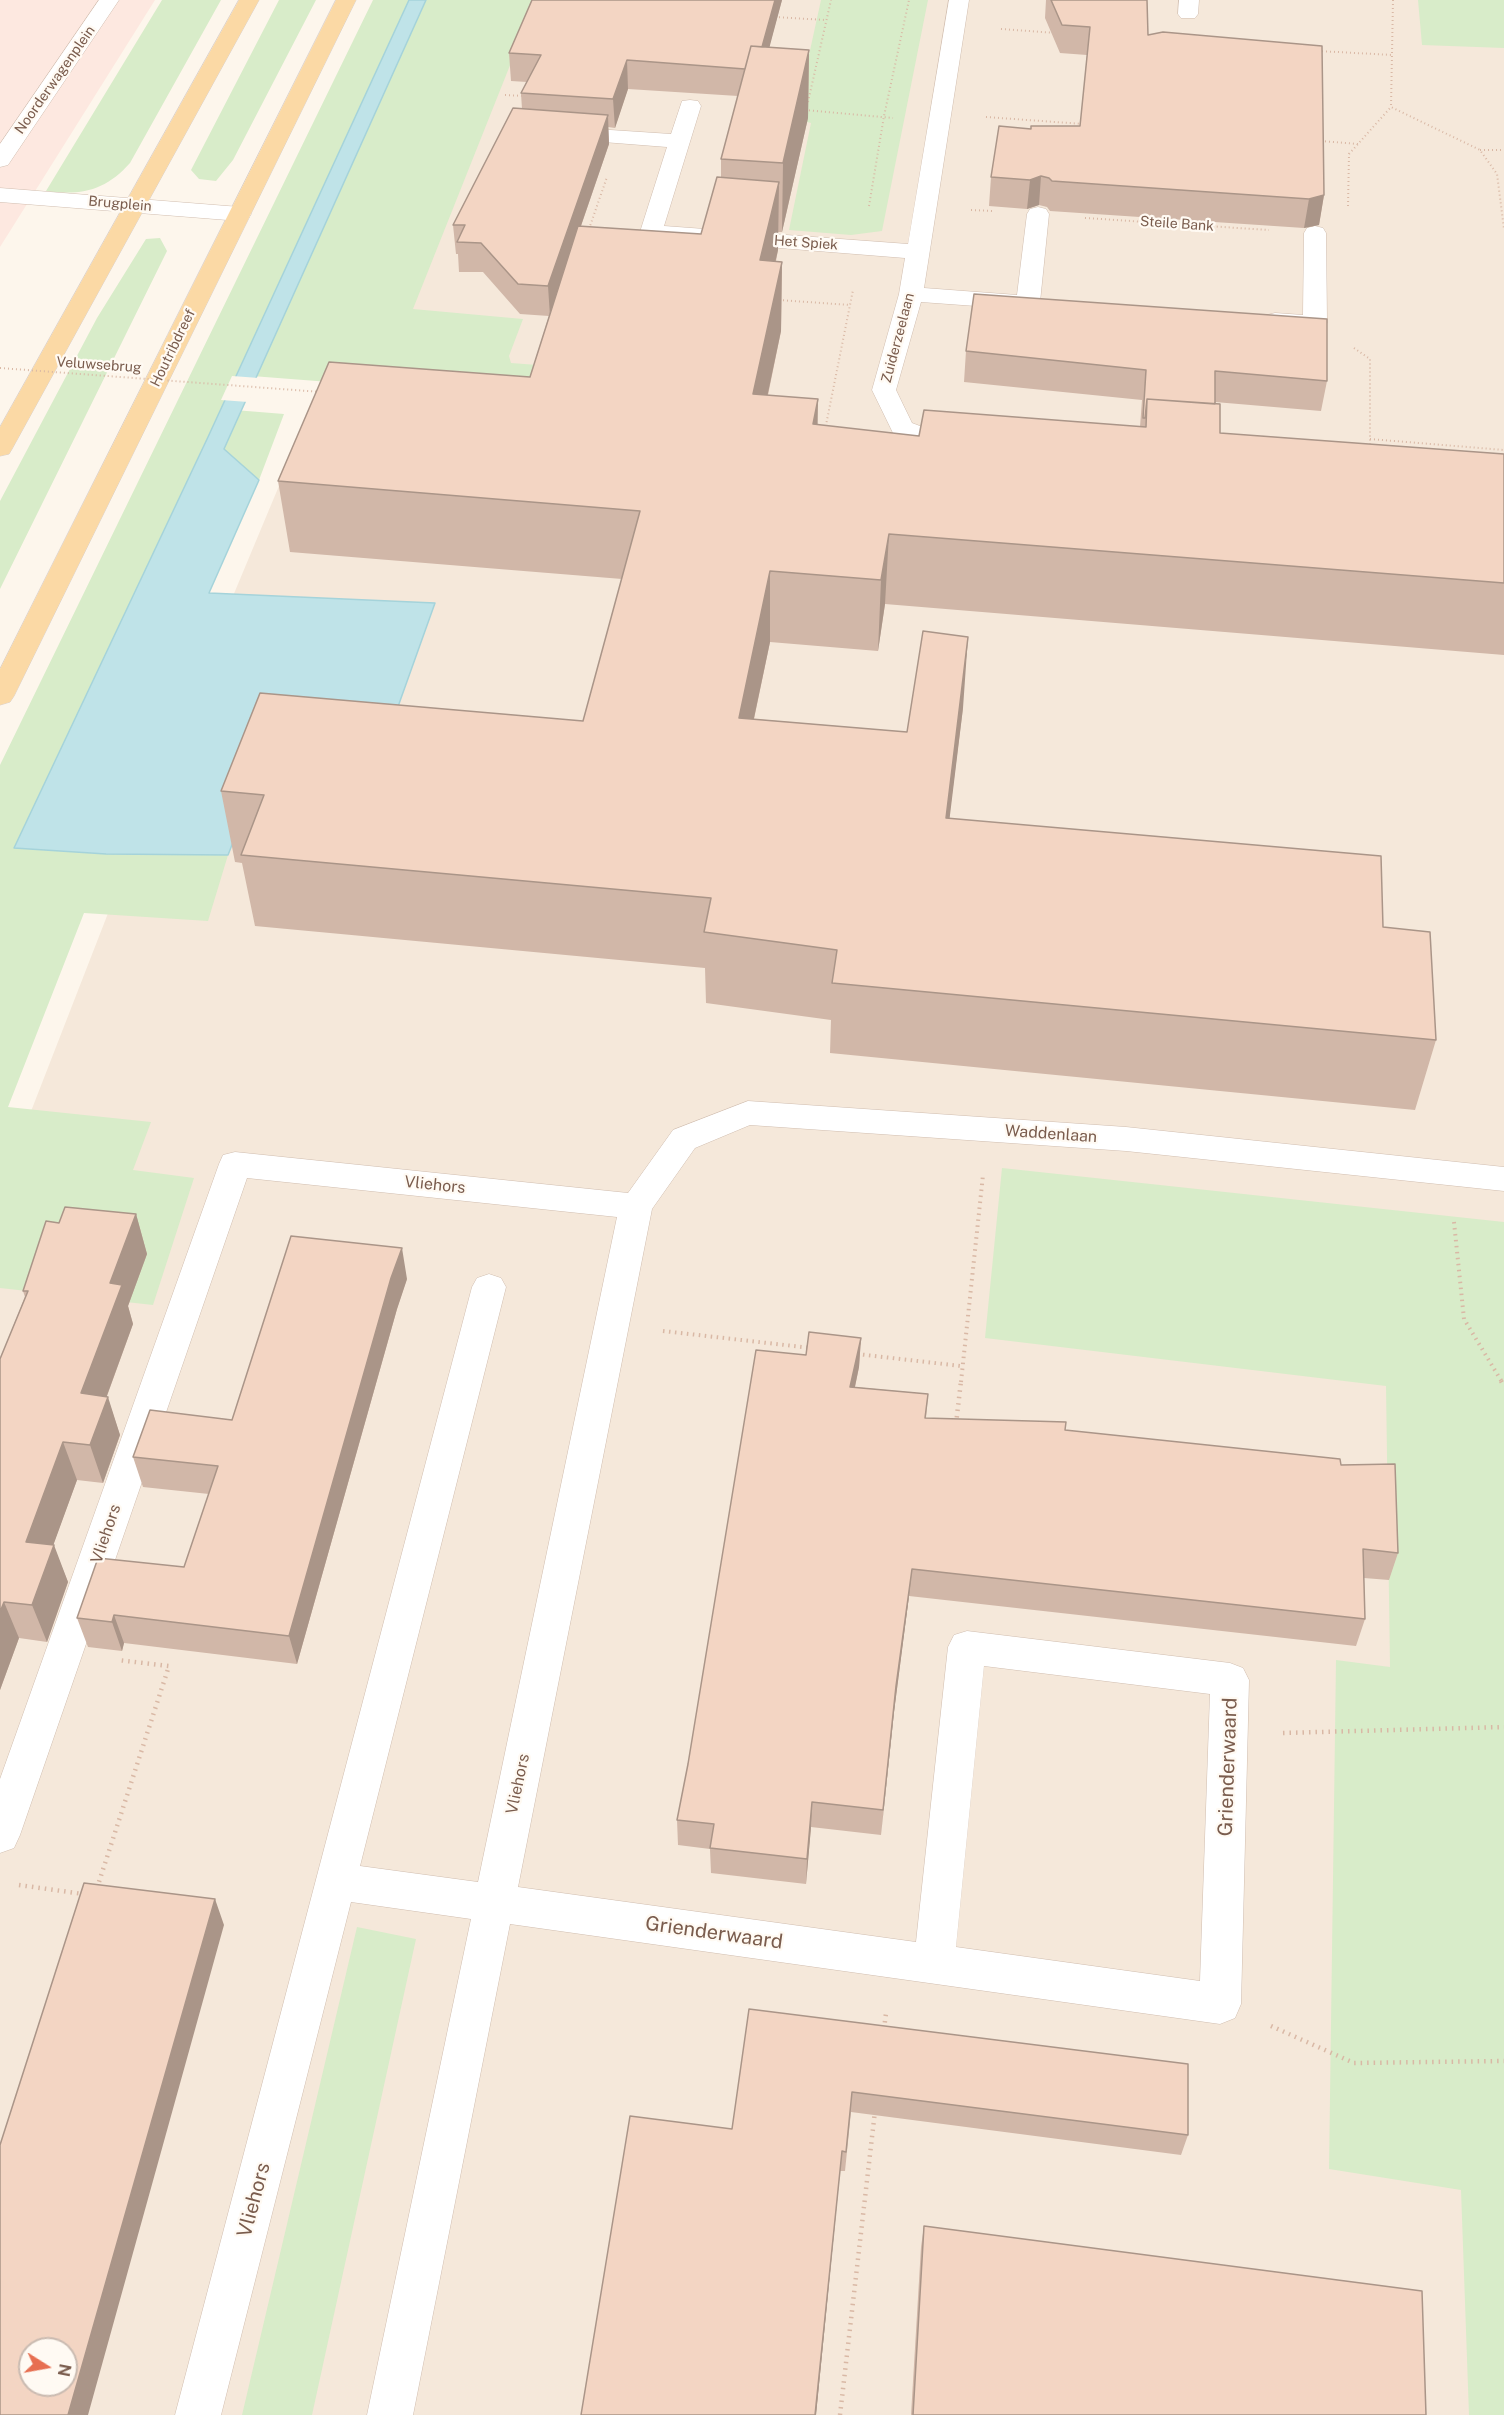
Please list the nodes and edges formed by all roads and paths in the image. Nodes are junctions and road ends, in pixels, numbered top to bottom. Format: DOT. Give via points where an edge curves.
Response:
graph roads {
  1 [pos="109,0"];
  2 [pos="249,0"];
  3 [pos="346,0"];
  4 [pos="831,0"];
  5 [pos="959,0"];
  6 [pos="1393,0"];
  7 [pos="767,16"];
  8 [pos="826,20"];
  9 [pos="955,26"];
  10 [pos="1058,33"];
  11 [pos="1312,50"];
  12 [pos="1393,56"];
  13 [pos="690,106"];
  14 [pos="1391,107"];
  15 [pos="794,109"];
  16 [pos="806,110"];
  17 [pos="939,119"];
  18 [pos="1084,124"];
  19 [pos="539,131"];
  20 [pos="1311,140"];
  21 [pos="680,141"];
  22 [pos="1359,144"];
  23 [pos="1480,150"];
  24 [pos="1504,150"];
  25 [pos="0,160"];
  26 [pos="671,169"];
  27 [pos="0,195"];
  28 [pos="136,205"];
  29 [pos="925,207"];
  30 [pos="240,214"];
  31 [pos="1038,214"];
  32 [pos="589,229"];
  33 [pos="1504,229"];
  34 [pos="1315,233"];
  35 [pos="918,252"];
  36 [pos="910,294"];
  37 [pos="768,300"];
  38 [pos="850,305"];
  39 [pos="1258,319"];
  40 [pos="1316,323"];
  41 [pos="0,368"];
  42 [pos="328,393"];
  43 [pos="1370,439"];
  44 [pos="1370,448"];
  45 [pos="0,449"];
  46 [pos="989,449"];
  47 [pos="1504,450"];
  48 [pos="0,696"];
  49 [pos="988,1130"];
  50 [pos="1449,1173"];
  51 [pos="1504,1179"];
  52 [pos="636,1206"];
  53 [pos="489,1287"];
  54 [pos="612,1325"];
  55 [pos="822,1350"];
  56 [pos="856,1354"];
  57 [pos="961,1366"];
  58 [pos="1504,1386"];
  59 [pos="955,1434"];
  60 [pos="128,1661"];
  61 [pos="1504,1727"];
  62 [pos="1228,1734"];
  63 [pos="0,1835"];
  64 [pos="336,1881"];
  65 [pos="47,1889"];
  66 [pos="494,1903"];
  67 [pos="892,1958"];
  68 [pos="934,1964"];
  69 [pos="1221,2004"];
  70 [pos="883,2040"];
  71 [pos="1504,2061"];
  72 [pos="876,2099"];
  73 [pos="198,2415"];
  74 [pos="390,2415"];
  75 [pos="840,2415"];
  1 -- 25 [label="street, Noorderwagenplein"];
  2 -- 28 [label="main road"];
  3 -- 30 [label="main road, Houtribdreef"];
  4 -- 8 [label="path"];
  5 -- 9 [label="street, Zuiderzeelaan"];
  6 -- 12 [label="path"];
  7 -- 8 [label="path"];
  8 -- 16 [label="path"];
  9 -- 10 [label="path"];
  9 -- 17 [label="street, Zuiderzeelaan"];
  11 -- 12 [label="path"];
  12 -- 14 [label="path"];
  13 -- 21 [label="street, Het Spiek"];
  14 -- 22 [label="path, Steile Bank"];
  14 -- 23 [label="path"];
  15 -- 16 [label="path"];
  16 -- 17 [label="path"];
  17 -- 18 [label="path"];
  17 -- 29 [label="street, Zuiderzeelaan"];
  19 -- 21 [label="street"];
  20 -- 22 [label="path"];
  21 -- 26 [label="street, Het Spiek"];
  22 -- 34 [label="path, Steile Bank" via="1349,154 1348,226"];
  23 -- 24 [label="path"];
  23 -- 33 [label="path" via="1497,174"];
  26 -- 32 [label="path" via="610,166"];
  26 -- 35 [label="street, Het Spiek" via="651,232"];
  27 -- 28 [label="street, Brugplein"];
  28 -- 30 [label="street, Brugplein"];
  28 -- 45 [label="main road"];
  29 -- 31 [label="path, Steile Bank"];
  29 -- 35 [label="street, Zuiderzeelaan"];
  30 -- 48 [label="main road, Houtribdreef"];
  31 -- 34 [label="path, Steile Bank"];
  31 -- 36 [label="street" via="1039,303"];
  34 -- 40 [label="street"];
  35 -- 36 [label="street, Zuiderzeelaan"];
  36 -- 46 [label="street, Zuiderzeelaan" via="884,390 902,428 954,447"];
  37 -- 38 [label="path"];
  39 -- 40 [label="street"];
  40 -- 43 [label="path" via="1370,359"];
  41 -- 42 [label="path, Veluwsebrug, bridge"];
  43 -- 44 [label="path"];
  43 -- 47 [label="path"];
  49 -- 50 [label="street, Waddenlaan" via="1126,1139"];
  49 -- 52 [label="street, Waddenlaan" via="748,1113 684,1139"];
  49 -- 57 [label="path"];
  50 -- 51 [label="street, Waddenlaan"];
  50 -- 58 [label="path" via="1464,1319"];
  52 -- 54 [label="street, Vliehors"];
  52 -- 63 [label="street, Vliehors" via="235,1164"];
  53 -- 64 [label="street, Vliehors"];
  54 -- 55 [label="path"];
  54 -- 66 [label="street, Vliehors"];
  56 -- 57 [label="path"];
  57 -- 59 [label="path"];
  60 -- 65 [label="path" via="169,1666 94,1896"];
  61 -- 62 [label="path"];
  62 -- 68 [label="street, Grienderwaard" via="1230,1680 967,1647"];
  62 -- 69 [label="street, Grienderwaard"];
  64 -- 66 [label="street"];
  64 -- 73 [label="street, Vliehors"];
  66 -- 67 [label="street, Grienderwaard"];
  66 -- 74 [label="street, Vliehors"];
  67 -- 68 [label="street, Grienderwaard"];
  67 -- 70 [label="path"];
  68 -- 69 [label="street, Grienderwaard"];
  69 -- 71 [label="path" via="1354,2062"];
  72 -- 75 [label="path"];
}
